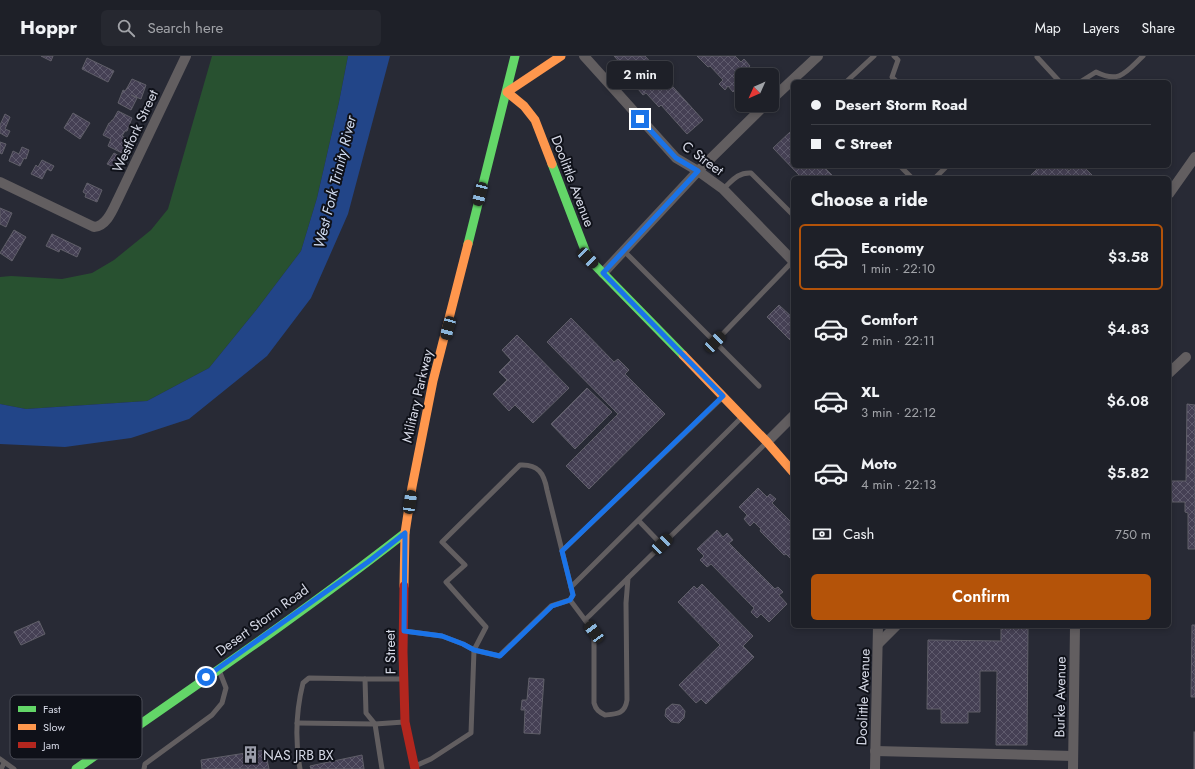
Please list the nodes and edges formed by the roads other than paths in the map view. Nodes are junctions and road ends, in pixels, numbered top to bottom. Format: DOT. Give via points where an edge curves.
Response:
graph roads {
  1 [pos="186,56"];
  2 [pos="515,56"];
  3 [pos="561,56"];
  4 [pos="584,56"];
  5 [pos="818,56"];
  6 [pos="874,56"];
  7 [pos="894,56"];
  8 [pos="1143,56"];
  9 [pos="1037,57"];
  10 [pos="792,80"];
  11 [pos="848,80"];
  12 [pos="895,80"];
  13 [pos="1058,80"];
  14 [pos="1083,80"];
  15 [pos="791,81"];
  16 [pos="507,92"];
  17 [pos="779,92"];
  18 [pos="758,112"];
  19 [pos="1195,157"];
  20 [pos="902,168"];
  21 [pos="945,168"];
  22 [pos="698,171"];
  23 [pos="910,176"];
  24 [pos="937,176"];
  25 [pos="0,182"];
  26 [pos="723,189"];
  27 [pos="1171,191"];
  28 [pos="791,213"];
  29 [pos="624,251"];
  30 [pos="791,259"];
  31 [pos="791,263"];
  32 [pos="603,273"];
  33 [pos="715,342"];
  34 [pos="1186,356"];
  35 [pos="1171,371"];
  36 [pos="759,386"];
  37 [pos="723,396"];
  38 [pos="743,416"];
  39 [pos="791,418"];
  40 [pos="767,442"];
  41 [pos="791,470"];
  42 [pos="639,521"];
  43 [pos="405,533"];
  44 [pos="662,544"];
  45 [pos="562,551"];
  46 [pos="628,578"];
  47 [pos="571,587"];
  48 [pos="570,600"];
  49 [pos="585,620"];
  50 [pos="878,628"];
  51 [pos="894,628"];
  52 [pos="1075,628"];
  53 [pos="404,631"];
  54 [pos="879,643"];
  55 [pos="474,650"];
  56 [pos="219,669"];
  57 [pos="364,679"];
  58 [pos="404,679"];
  59 [pos="405,722"];
  60 [pos="142,723"];
  61 [pos="297,723"];
  62 [pos="375,724"];
  63 [pos="875,751"];
  64 [pos="1074,756"];
  65 [pos="90,759"];
  66 [pos="2,761"];
  67 [pos="145,766"];
  68 [pos="414,767"];
  69 [pos="0,769"];
  70 [pos="14,769"];
  71 [pos="76,769"];
  72 [pos="300,769"];
  73 [pos="382,769"];
  74 [pos="875,769"];
  75 [pos="1073,769"];
  1 -- 25 [label="street, Westfork Street" via="118,199 108,217 98,227"];
  2 -- 16 [label="street, Military Parkway"];
  3 -- 16 [label="street"];
  4 -- 22 [label="street, C Street" via="676,158"];
  5 -- 10 [label="street"];
  6 -- 11 [label="lane"];
  7 -- 12 [label="lane" via="898,60 892,77"];
  8 -- 14 [label="lane" via="1121,76 1114,78 1096,72"];
  9 -- 13 [label="lane"];
  15 -- 17 [label="street"];
  16 -- 32 [label="street, Doolittle Avenue" via="524,106 535,120 588,258"];
  16 -- 43 [label="street, Military Parkway" via="433,381"];
  18 -- 22 [label="street"];
  19 -- 27 [label="street"];
  20 -- 23 [label="lane"];
  21 -- 24 [label="lane"];
  22 -- 26 [label="street, C Street"];
  22 -- 29 [label="street"];
  26 -- 28 [label="lane" via="739,175 751,173"];
  26 -- 30 [label="street, C Street"];
  29 -- 32 [label="street"];
  29 -- 33 [label="lane"];
  31 -- 33 [label="lane"];
  32 -- 37 [label="street, Doolittle Avenue"];
  33 -- 36 [label="lane"];
  34 -- 35 [label="street"];
  37 -- 38 [label="street, Doolittle Avenue"];
  37 -- 45 [label="lane"];
  38 -- 40 [label="street, Doolittle Avenue"];
  38 -- 42 [label="lane"];
  39 -- 40 [label="street"];
  40 -- 41 [label="street, Doolittle Avenue"];
  40 -- 44 [label="lane"];
  42 -- 44 [label="lane"];
  42 -- 47 [label="lane"];
  43 -- 53 [label="street, F Street"];
  43 -- 56 [label="street, Desert Storm Road"];
  44 -- 46 [label="lane"];
  45 -- 47 [label="lane"];
  45 -- 55 [label="lane" via="545,477 534,467 520,464 442,542 465,565 446,582 486,627"];
  46 -- 49 [label="lane"];
  46 -- 49 [label="lane" via="627,700 626,708 620,713 605,715 598,711 594,703 594,632"];
  47 -- 48 [label="lane" via="573,595"];
  48 -- 49 [label="lane"];
  48 -- 55 [label="lane" via="552,606 500,656"];
  50 -- 54 [label="street, Doolittle Avenue"];
  51 -- 54 [label="street"];
  52 -- 64 [label="street, Burke Avenue"];
  53 -- 55 [label="lane" via="442,636"];
  53 -- 58 [label="street, F Street"];
  54 -- 63 [label="street, Doolittle Avenue"];
  55 -- 68 [label="lane" via="471,734"];
  56 -- 60 [label="street, Desert Storm Road"];
  56 -- 67 [label="lane" via="226,688 222,703 212,715"];
  57 -- 58 [label="lane"];
  57 -- 61 [label="lane" via="309,678 303,683"];
  57 -- 62 [label="lane" via="366,713"];
  58 -- 59 [label="street, F Street"];
  59 -- 62 [label="lane"];
  59 -- 68 [label="street, F Street"];
  61 -- 62 [label="lane"];
  61 -- 72 [label="lane" via="297,754"];
  62 -- 73 [label="lane"];
  63 -- 64 [label="street"];
  63 -- 74 [label="street, Doolittle Avenue"];
  64 -- 75 [label="street, Burke Avenue"];
  65 -- 71 [label="street, Desert Storm Road"];
  66 -- 69 [label="lane"];
  66 -- 70 [label="lane"];
}
